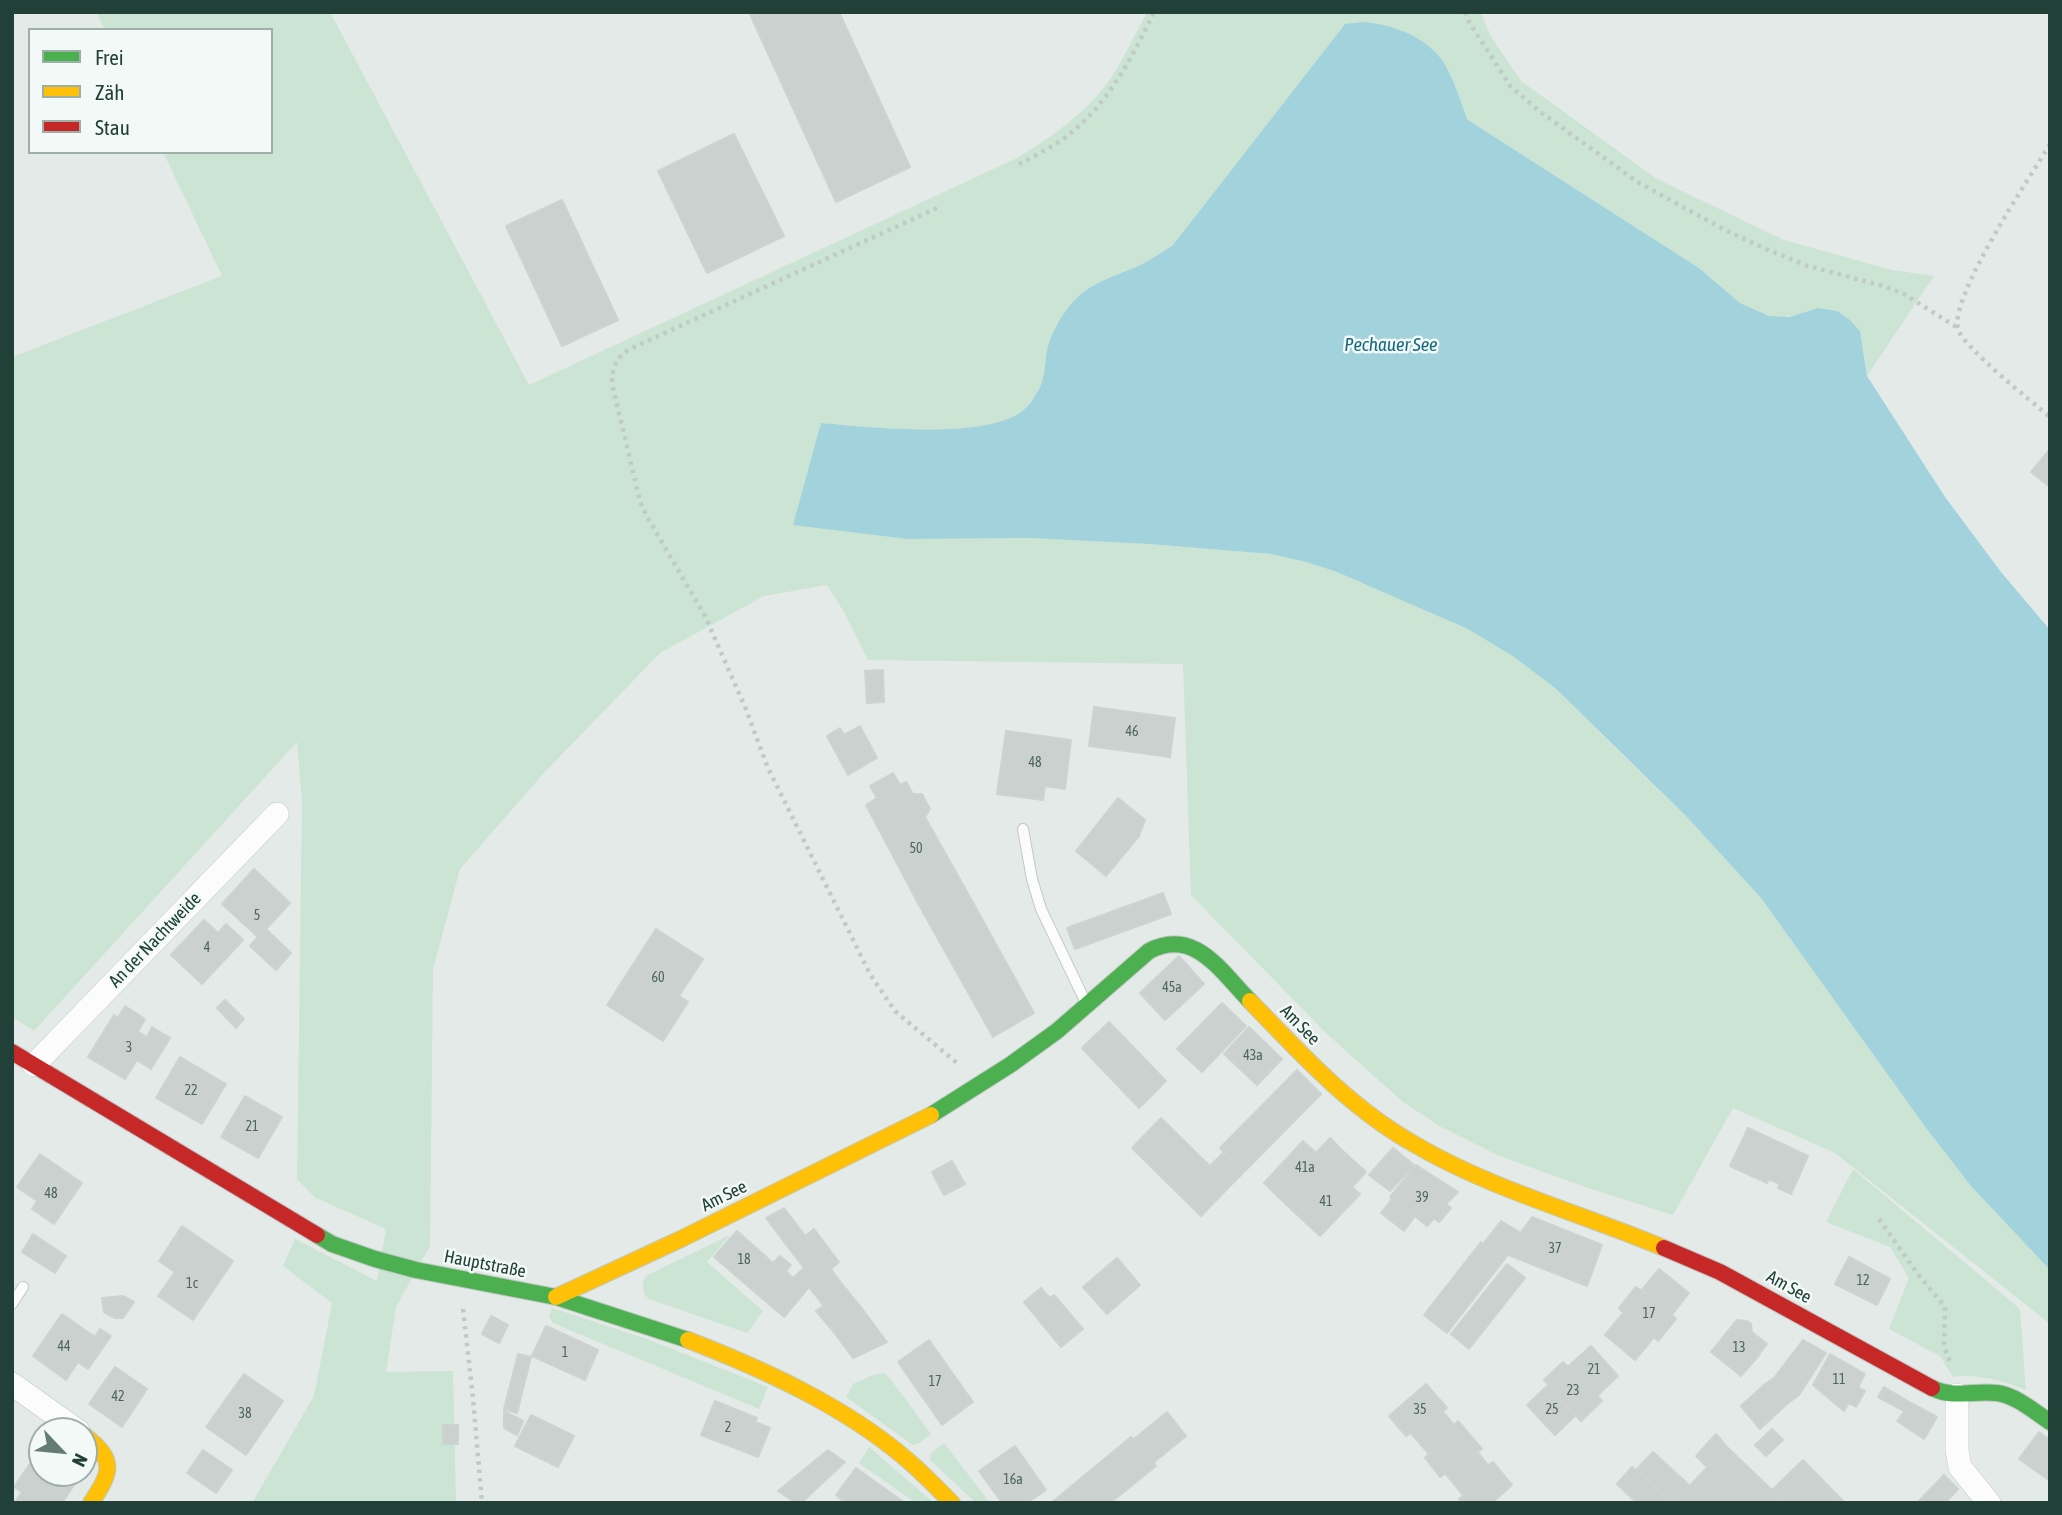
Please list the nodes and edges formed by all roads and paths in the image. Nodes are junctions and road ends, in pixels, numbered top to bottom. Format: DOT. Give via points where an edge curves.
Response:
graph roads {
  1 [pos="1154,12"];
  2 [pos="1465,12"];
  3 [pos="2050,144"];
  4 [pos="1019,164"];
  5 [pos="937,208"];
  6 [pos="1958,328"];
  7 [pos="2050,417"];
  8 [pos="277,814"];
  9 [pos="1023,829"];
  10 [pos="1088,1006"];
  11 [pos="12,1052"];
  12 [pos="34,1065"];
  13 [pos="981,1084"];
  14 [pos="1879,1219"];
  15 [pos="460,1280"];
  16 [pos="23,1287"];
  17 [pos="556,1297"];
  18 [pos="12,1304"];
  19 [pos="12,1384"];
  20 [pos="1957,1395"];
  21 [pos="58,1417"];
  22 [pos="2050,1422"];
  23 [pos="98,1447"];
  24 [pos="91,1503"];
  25 [pos="482,1503"];
  26 [pos="952,1503"];
  27 [pos="1989,1503"];
  1 -- 4 [label="path" via="1124,71 1104,98 1070,134"];
  2 -- 6 [label="path" via="1511,87 1639,183 1766,249 1904,294"];
  3 -- 6 [label="path" via="1973,275 1959,311"];
  5 -- 13 [label="path" via="630,349 615,362 612,384 643,508 710,627 768,768 870,974 895,1011"];
  6 -- 7 [label="path" via="1965,341"];
  8 -- 12 [label="street, An der Nachtweide"];
  9 -- 10 [label="lane" via="1041,909"];
  10 -- 13 [label="street, Am See"];
  10 -- 20 [label="street, Am See" via="1149,951 1169,942 1188,944 1202,951 1325,1078 1431,1155 1720,1272 1929,1386"];
  11 -- 12 [label="street, Hauptstraße"];
  12 -- 15 [label="street, Hauptstraße" via="332,1244"];
  13 -- 17 [label="street, Am See" via="907,1128"];
  14 -- 20 [label="path" via="1945,1307 1945,1352 1958,1376"];
  15 -- 17 [label="street, Hauptstraße"];
  15 -- 25 [label="path"];
  16 -- 18 [label="lane"];
  17 -- 26 [label="street, Hauptstraße" via="677,1336 784,1380 867,1430 905,1458"];
  19 -- 21 [label="street"];
  20 -- 22 [label="street, Am See" via="1996,1392"];
  20 -- 27 [label="street" via="1961,1467"];
  23 -- 24 [label="street" via="108,1466 105,1481"];
}
